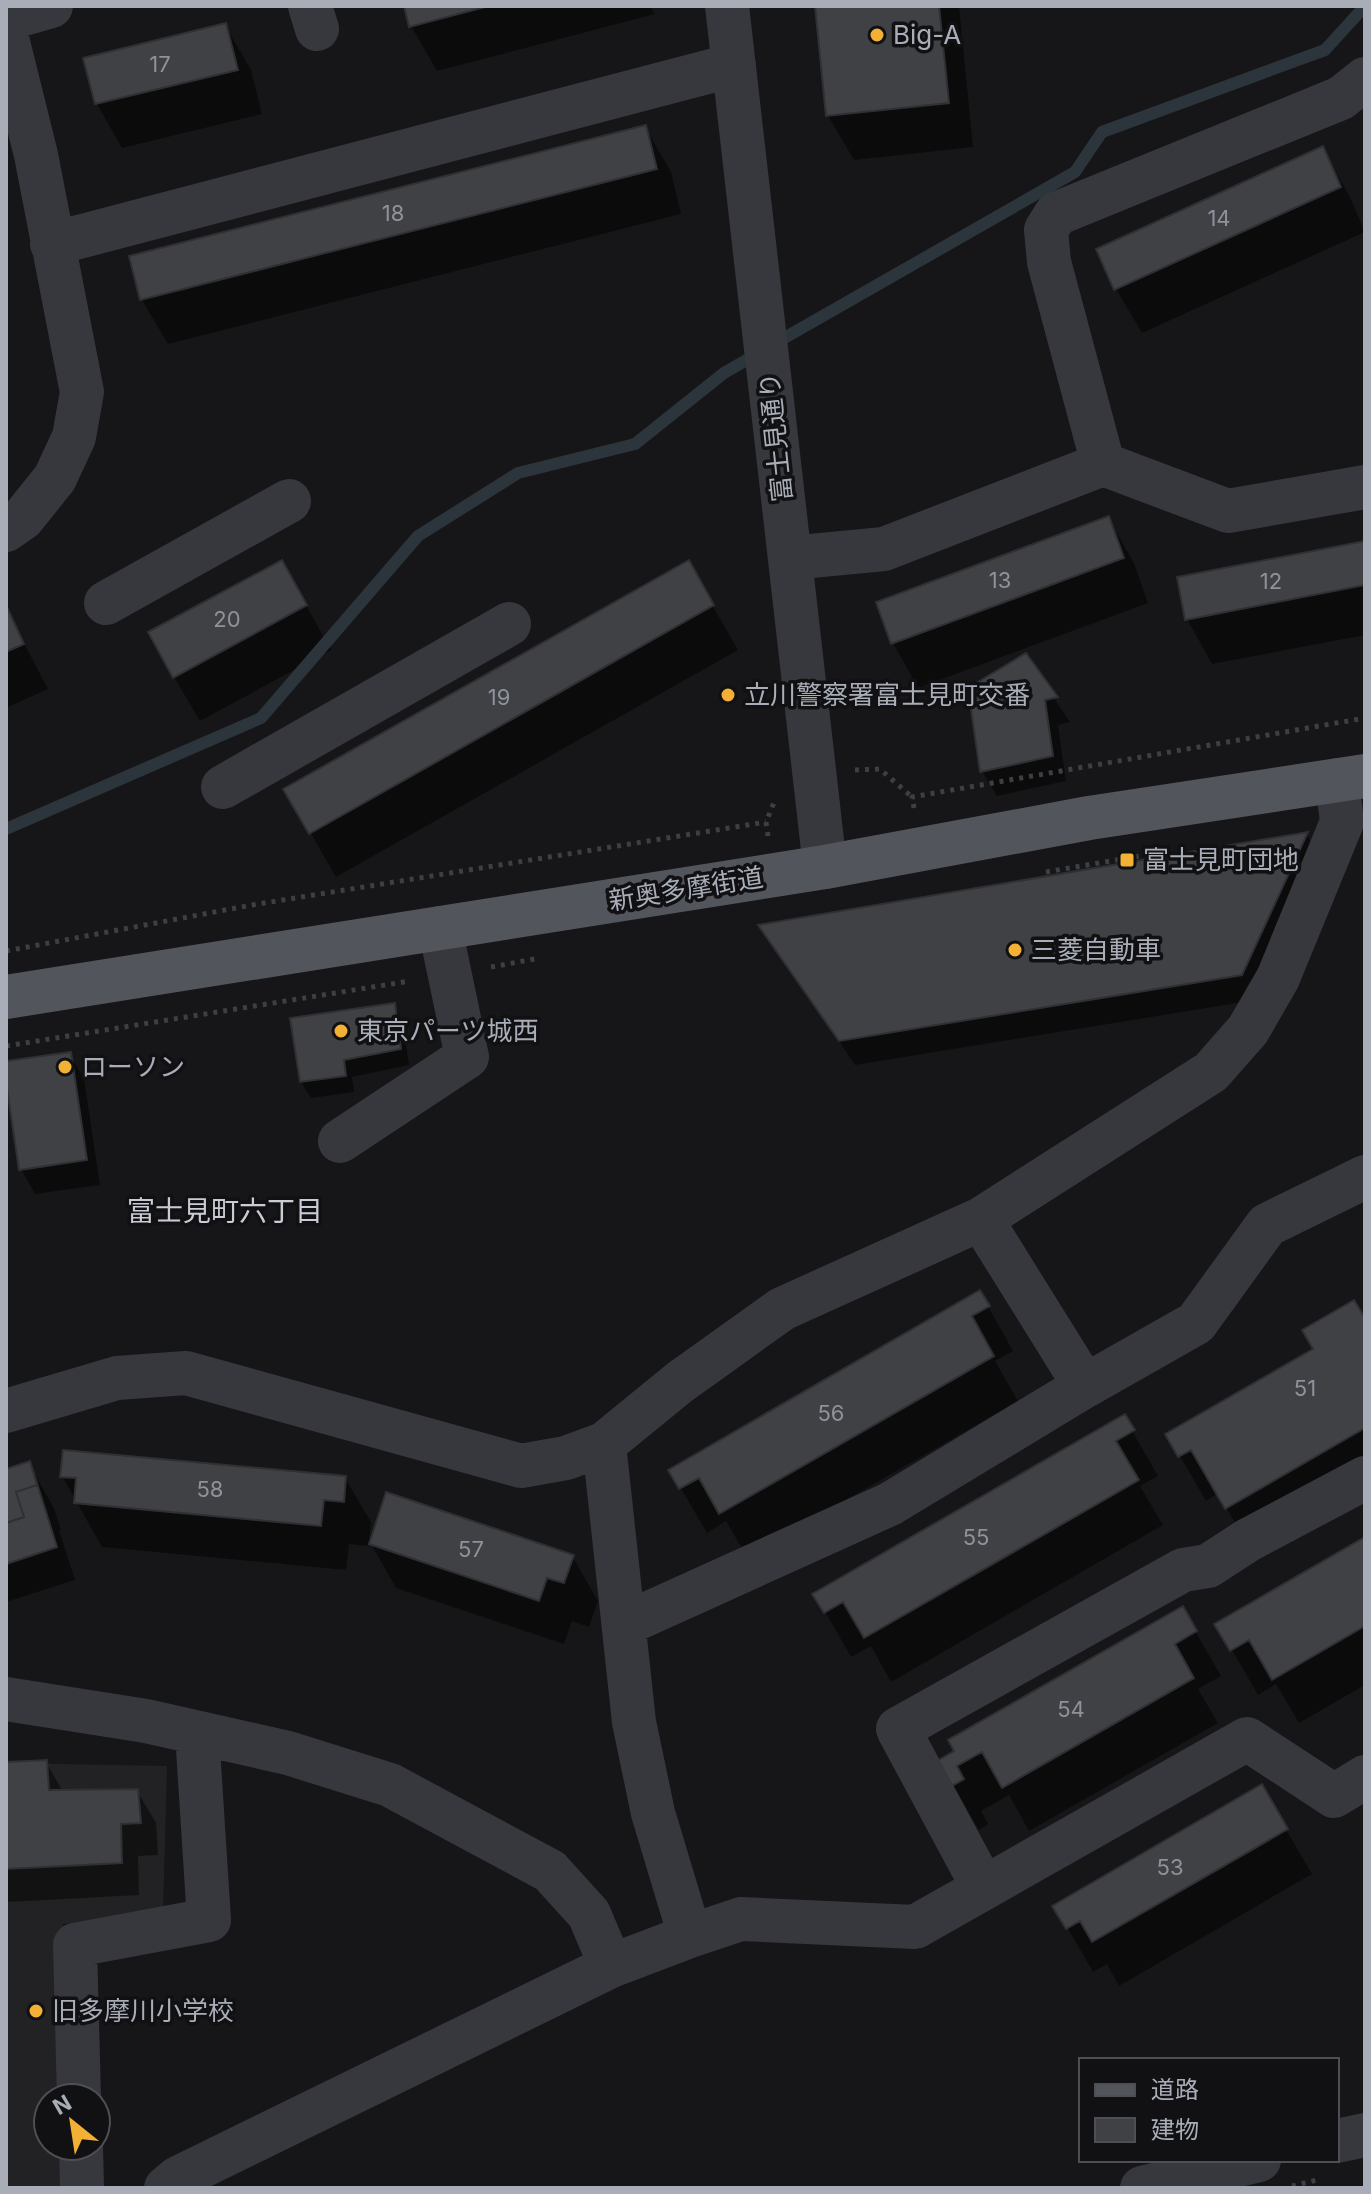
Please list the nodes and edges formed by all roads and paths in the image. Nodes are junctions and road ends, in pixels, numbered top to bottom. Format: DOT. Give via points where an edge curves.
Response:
graph roads {
  1 [pos="51,6"];
  2 [pos="727,6"];
  3 [pos="6,19"];
  4 [pos="6,34"];
  5 [pos="734,65"];
  6 [pos="1365,79"];
  7 [pos="21,159"];
  8 [pos="52,244"];
  9 [pos="1103,464"];
  10 [pos="1365,487"];
  11 [pos="289,501"];
  12 [pos="6,530"];
  13 [pos="790,558"];
  14 [pos="106,603"];
  15 [pos="509,624"];
  16 [pos="1351,778"];
  17 [pos="223,787"];
  18 [pos="766,822"];
  19 [pos="825,867"];
  20 [pos="440,928"];
  21 [pos="6,951"];
  22 [pos="6,997"];
  23 [pos="340,1141"];
  24 [pos="1365,1177"];
  25 [pos="981,1219"];
  26 [pos="1085,1386"];
  27 [pos="6,1411"];
  28 [pos="604,1444"];
  29 [pos="1365,1478"];
  30 [pos="625,1624"];
  31 [pos="6,1699"];
  32 [pos="197,1733"];
  33 [pos="1355,1797"];
  34 [pos="983,1887"];
  35 [pos="690,1936"];
  36 [pos="611,1966"];
  37 [pos="79,2082"];
  38 [pos="1365,2135"];
  39 [pos="1339,2141"];
  40 [pos="81,2162"];
  41 [pos="1251,2162"];
  42 [pos="82,2188"];
  43 [pos="166,2188"];
  44 [pos="1142,2188"];
  1 -- 3 [label="street"];
  2 -- 5 [label="street, 富士見通り"];
  4 -- 7 [label="street"];
  5 -- 8 [label="street"];
  5 -- 13 [label="street, 富士見通り"];
  6 -- 9 [label="street" via="1341,98 1056,214 1046,230 1049,262"];
  7 -- 8 [label="street"];
  8 -- 12 [label="street" via="82,392 74,437 55,478 23,518"];
  9 -- 10 [label="street" via="1228,511"];
  9 -- 13 [label="street" via="884,549"];
  11 -- 14 [label="street"];
  13 -- 19 [label="street, 富士見通り"];
  15 -- 17 [label="street"];
  16 -- 19 [label="main road, 新奥多摩街道" via="1089,818"];
  16 -- 25 [label="street" via="1342,822 1278,978 1248,1030 1211,1072"];
  18 -- 21 [label="path" via="252,905"];
  19 -- 20 [label="main road, 新奥多摩街道"];
  20 -- 22 [label="main road, 新奥多摩街道"];
  20 -- 23 [label="street" via="467,1057"];
  24 -- 26 [label="street" via="1267,1225 1196,1323"];
  25 -- 26 [label="street"];
  25 -- 28 [label="street" via="782,1309"];
  26 -- 30 [label="street" via="890,1504"];
  27 -- 28 [label="street" via="117,1378 186,1373 521,1466"];
  28 -- 30 [label="street"];
  29 -- 34 [label="street" via="1208,1566 1183,1570 898,1729"];
  30 -- 35 [label="street" via="634,1722 653,1813"];
  31 -- 32 [label="street"];
  32 -- 36 [label="street" via="288,1753 390,1785 550,1871 589,1914"];
  32 -- 37 [label="street" via="209,1920 75,1945"];
  33 -- 34 [label="street" via="1247,1739"];
  34 -- 35 [label="street" via="915,1927 741,1919"];
  35 -- 36 [label="street"];
  36 -- 43 [label="street"];
  38 -- 39 [label="street"];
  40 -- 42 [label="street"];
  41 -- 44 [label="street"];
}
